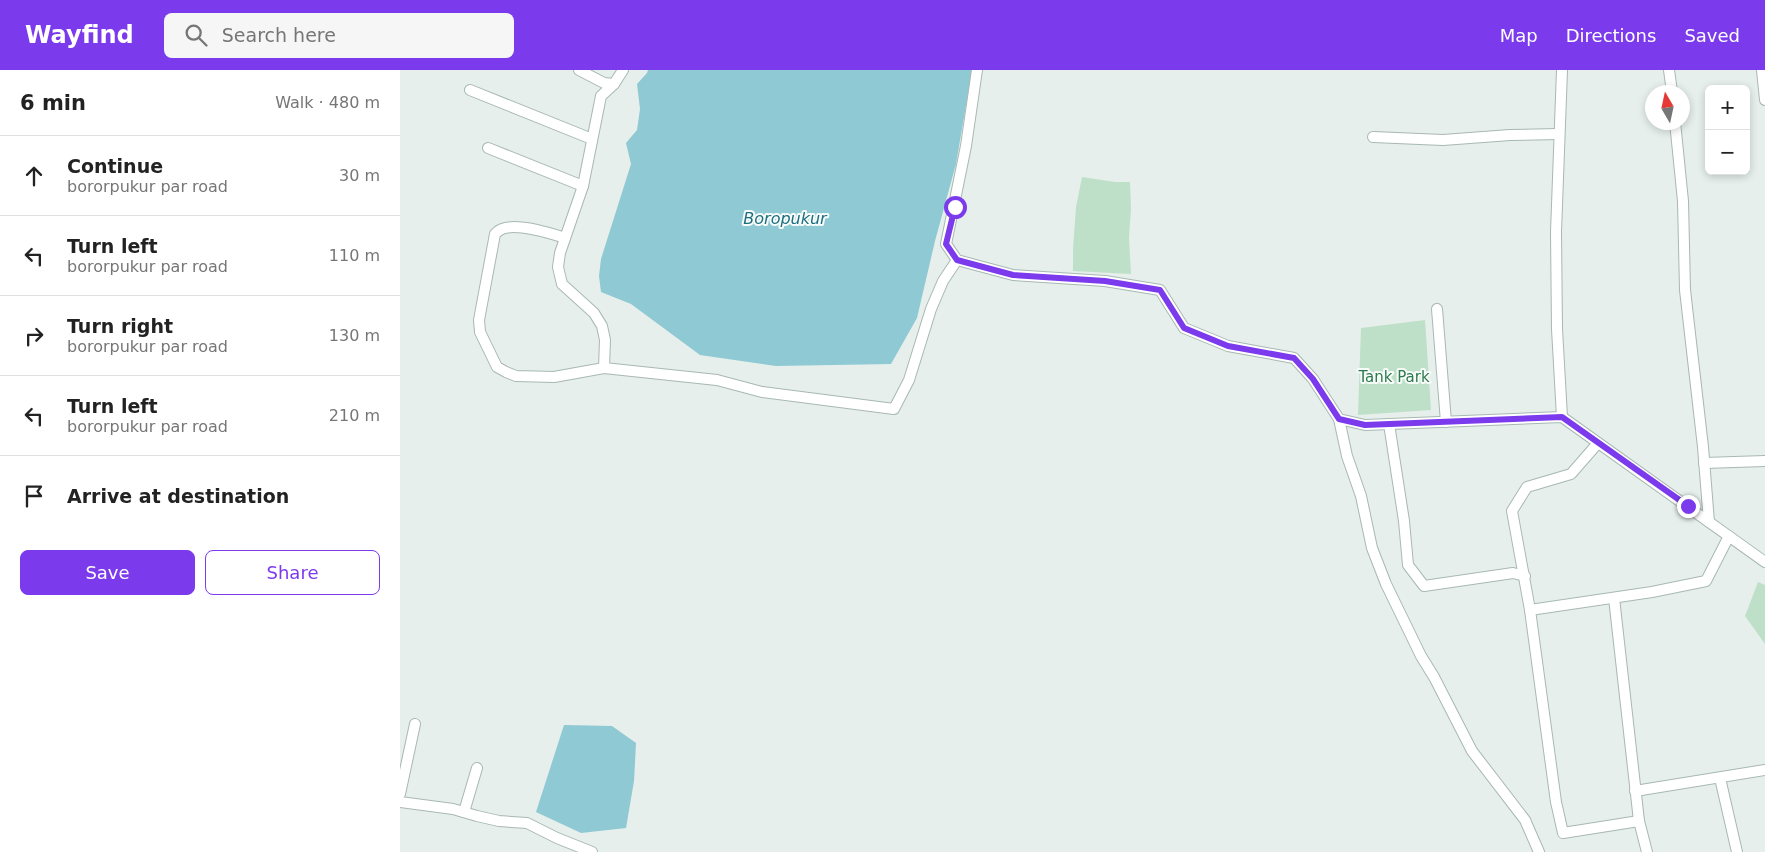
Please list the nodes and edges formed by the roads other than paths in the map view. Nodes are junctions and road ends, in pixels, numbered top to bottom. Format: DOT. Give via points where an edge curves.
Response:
graph roads {
  1 [pos="579,70"];
  2 [pos="623,70"];
  3 [pos="977,70"];
  4 [pos="1562,70"];
  5 [pos="1669,70"];
  6 [pos="1762,70"];
  7 [pos="614,84"];
  8 [pos="1671,85"];
  9 [pos="470,90"];
  10 [pos="1765,100"];
  11 [pos="1676,130"];
  12 [pos="1559,134"];
  13 [pos="1373,137"];
  14 [pos="592,139"];
  15 [pos="488,148"];
  16 [pos="583,186"];
  17 [pos="565,238"];
  18 [pos="957,260"];
  19 [pos="1437,310"];
  20 [pos="604,368"];
  21 [pos="1562,417"];
  22 [pos="1339,419"];
  23 [pos="1446,422"];
  24 [pos="1389,424"];
  25 [pos="1598,443"];
  26 [pos="1765,461"];
  27 [pos="1704,463"];
  28 [pos="1709,522"];
  29 [pos="1729,536"];
  30 [pos="1765,562"];
  31 [pos="1525,576"];
  32 [pos="1614,598"];
  33 [pos="1530,610"];
  34 [pos="415,724"];
  35 [pos="477,768"];
  36 [pos="1765,770"];
  37 [pos="1720,778"];
  38 [pos="1635,791"];
  39 [pos="400,794"];
  40 [pos="400,802"];
  41 [pos="464,812"];
  42 [pos="1638,821"];
  43 [pos="592,852"];
  44 [pos="1539,852"];
  45 [pos="1647,852"];
  46 [pos="1738,852"];
  1 -- 7 [label="street"];
  2 -- 7 [label="street"];
  3 -- 18 [label="street" via="966,146 946,244"];
  4 -- 12 [label="street"];
  5 -- 8 [label="street"];
  6 -- 10 [label="street"];
  7 -- 14 [label="street" via="601,96"];
  9 -- 14 [label="street"];
  11 -- 27 [label="street" via="1683,201 1685,290"];
  12 -- 13 [label="street" via="1443,140"];
  12 -- 21 [label="street" via="1557,329"];
  14 -- 16 [label="street"];
  15 -- 16 [label="street"];
  16 -- 17 [label="street"];
  17 -- 20 [label="street" via="558,267 562,284 594,313 602,326"];
  17 -- 20 [label="street" via="514,227 495,234 479,320 480,332 497,367 516,376 554,377"];
  18 -- 20 [label="street" via="943,281 931,309 909,380 894,409 762,392 717,380"];
  18 -- 22 [label="street" via="1013,275 1105,281 1160,290 1184,328 1228,346 1294,358 1313,379"];
  19 -- 23 [label="street"];
  21 -- 23 [label="street"];
  21 -- 25 [label="street"];
  22 -- 24 [label="street" via="1365,425"];
  22 -- 44 [label="street" via="1372,548 1386,584 1472,751 1525,820"];
  23 -- 24 [label="street"];
  24 -- 31 [label="street" via="1408,564 1424,586 1513,573"];
  25 -- 28 [label="street"];
  25 -- 31 [label="street" via="1571,474 1527,487 1512,511"];
  26 -- 27 [label="street"];
  27 -- 28 [label="street"];
  28 -- 29 [label="street"];
  29 -- 30 [label="street"];
  29 -- 32 [label="street" via="1706,581"];
  31 -- 33 [label="street"];
  32 -- 33 [label="street"];
  32 -- 38 [label="street"];
  33 -- 42 [label="street" via="1563,833"];
  34 -- 39 [label="street"];
  35 -- 41 [label="street"];
  36 -- 37 [label="street"];
  37 -- 38 [label="street"];
  37 -- 46 [label="street"];
  38 -- 42 [label="street"];
  40 -- 41 [label="street"];
  41 -- 43 [label="street" via="499,821 527,823"];
  42 -- 45 [label="street"];
}
